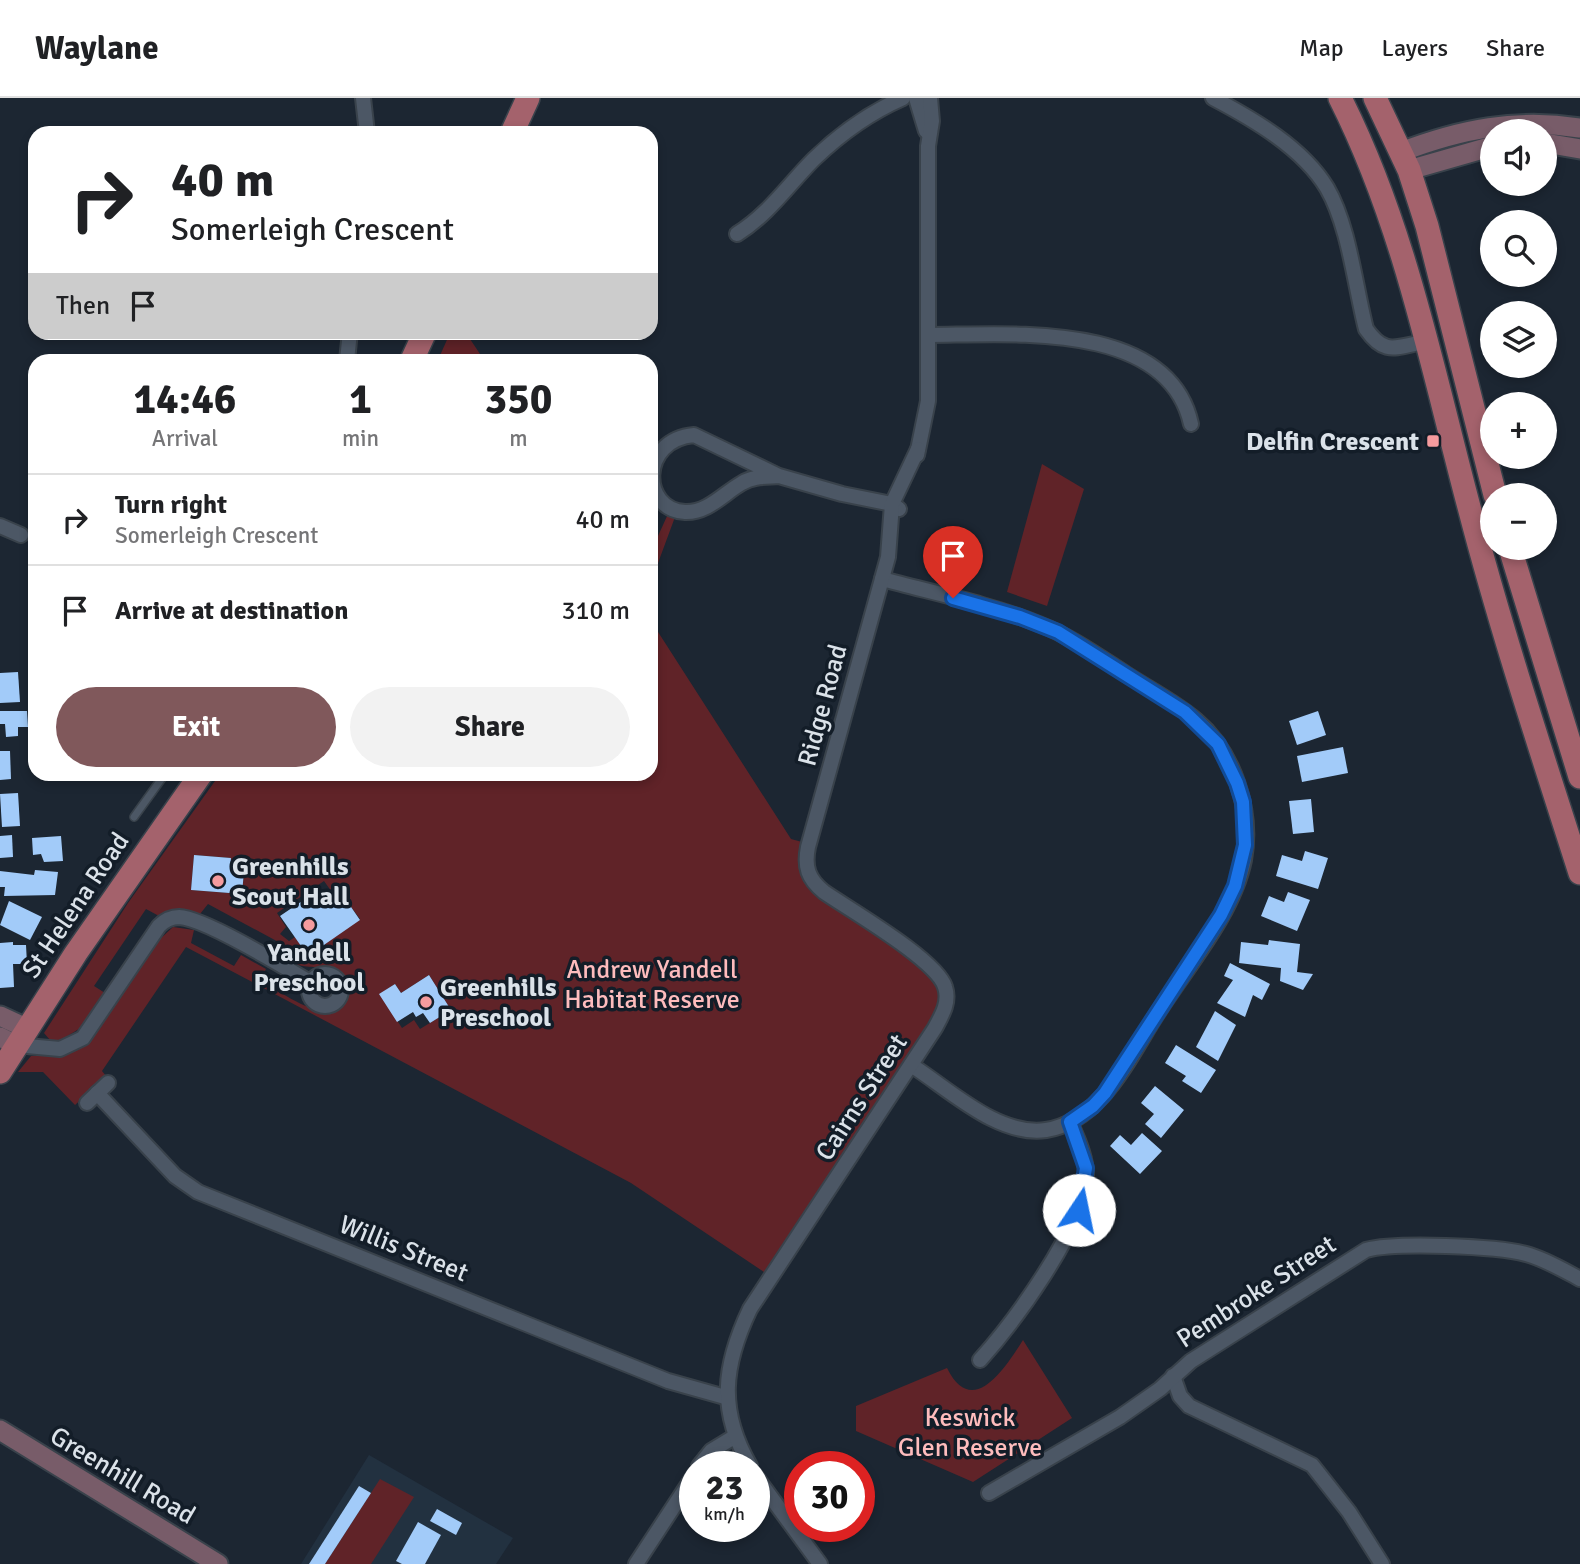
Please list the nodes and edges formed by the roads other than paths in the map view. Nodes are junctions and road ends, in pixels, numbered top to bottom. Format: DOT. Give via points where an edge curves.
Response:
graph roads {
  1 [pos="363,98"];
  2 [pos="528,98"];
  3 [pos="903,98"];
  4 [pos="916,98"];
  5 [pos="930,98"];
  6 [pos="1213,98"];
  7 [pos="1340,98"];
  8 [pos="1375,98"];
  9 [pos="366,126"];
  10 [pos="515,126"];
  11 [pos="1580,128"];
  12 [pos="1454,135"];
  13 [pos="928,146"];
  14 [pos="1557,146"];
  15 [pos="1480,149"];
  16 [pos="1580,149"];
  17 [pos="1459,155"];
  18 [pos="1405,161"];
  19 [pos="1376,174"];
  20 [pos="737,234"];
  21 [pos="928,335"];
  22 [pos="1454,335"];
  23 [pos="1424,342"];
  24 [pos="1191,424"];
  25 [pos="658,455"];
  26 [pos="779,477"];
  27 [pos="1492,483"];
  28 [pos="658,493"];
  29 [pos="894,509"];
  30 [pos="0,527"];
  31 [pos="21,535"];
  32 [pos="1514,560"];
  33 [pos="882,579"];
  34 [pos="1580,777"];
  35 [pos="160,781"];
  36 [pos="196,781"];
  37 [pos="134,817"];
  38 [pos="806,867"];
  39 [pos="1580,873"];
  40 [pos="311,984"];
  41 [pos="0,1016"];
  42 [pos="21,1039"];
  43 [pos="911,1065"];
  44 [pos="0,1072"];
  45 [pos="97,1093"];
  46 [pos="1070,1122"];
  47 [pos="1580,1279"];
  48 [pos="980,1360"];
  49 [pos="1173,1376"];
  50 [pos="725,1397"];
  51 [pos="0,1430"];
  52 [pos="734,1437"];
  53 [pos="711,1451"];
  54 [pos="742,1451"];
  55 [pos="989,1493"];
  56 [pos="770,1496"];
  57 [pos="679,1498"];
  58 [pos="218,1564"];
  59 [pos="636,1564"];
  60 [pos="820,1564"];
  61 [pos="1382,1564"];
  1 -- 9 [label="street"];
  2 -- 10 [label="main road"];
  3 -- 20 [label="street" via="840,137 766,212"];
  4 -- 13 [label="street, Ridge Road"];
  5 -- 13 [label="street, Ridge Road"];
  6 -- 23 [label="street" via="1283,143 1326,188 1339,217 1366,329 1375,342 1389,349"];
  7 -- 19 [label="main road"];
  8 -- 18 [label="main road"];
  11 -- 12 [label="street" via="1525,122"];
  12 -- 17 [label="street"];
  12 -- 18 [label="street"];
  13 -- 21 [label="street, Ridge Road"];
  14 -- 16 [label="street"];
  15 -- 17 [label="street"];
  17 -- 18 [label="street"];
  18 -- 19 [label="main road"];
  18 -- 22 [label="main road"];
  19 -- 23 [label="main road" via="1405,258"];
  21 -- 24 [label="street" via="1044,335 1108,345 1164,379 1184,402"];
  21 -- 29 [label="street, Ridge Road" via="928,401 912,485"];
  22 -- 23 [label="main road"];
  22 -- 27 [label="main road"];
  23 -- 39 [label="main road" via="1494,602"];
  25 -- 26 [label="street" via="669,442 694,435"];
  26 -- 28 [label="street" via="753,478 704,508 686,512 677,511"];
  26 -- 29 [label="street"];
  29 -- 33 [label="street, Ridge Road" via="898,533"];
  30 -- 31 [label="street"];
  32 -- 34 [label="main road"];
  33 -- 38 [label="street, Ridge Road"];
  33 -- 46 [label="street" via="1010,614 1076,642 1197,721 1218,744 1237,783 1243,802 1245,845 1240,875 1228,902 1105,1093"];
  35 -- 37 [label="lane, St Helena Road"];
  36 -- 42 [label="main road, St Helena Road"];
  38 -- 43 [label="street, Cairns Street" via="813,884 925,961 941,978 945,1008"];
  40 -- 42 [label="street" via="207,926 174,918 159,926 83,1038 60,1049"];
  41 -- 42 [label="street"];
  42 -- 44 [label="main road, St Helena Road"];
  43 -- 46 [label="street" via="1010,1126 1045,1130"];
  43 -- 50 [label="street, Cairns Street" via="750,1309 730,1361"];
  45 -- 50 [label="street, Willis Street" via="175,1176 198,1192 667,1381"];
  46 -- 48 [label="street" via="1086,1168 1079,1210 1005,1331"];
  47 -- 49 [label="street, Pembroke Street" via="1515,1251 1378,1247 1356,1256"];
  49 -- 55 [label="street, Pembroke Street" via="1119,1417"];
  49 -- 61 [label="street" via="1189,1406 1312,1465"];
  50 -- 52 [label="street"];
  51 -- 58 [label="street, Greenhill Road"];
  52 -- 53 [label="street"];
  52 -- 54 [label="street"];
  56 -- 60 [label="street"];
  57 -- 59 [label="street"];
}
